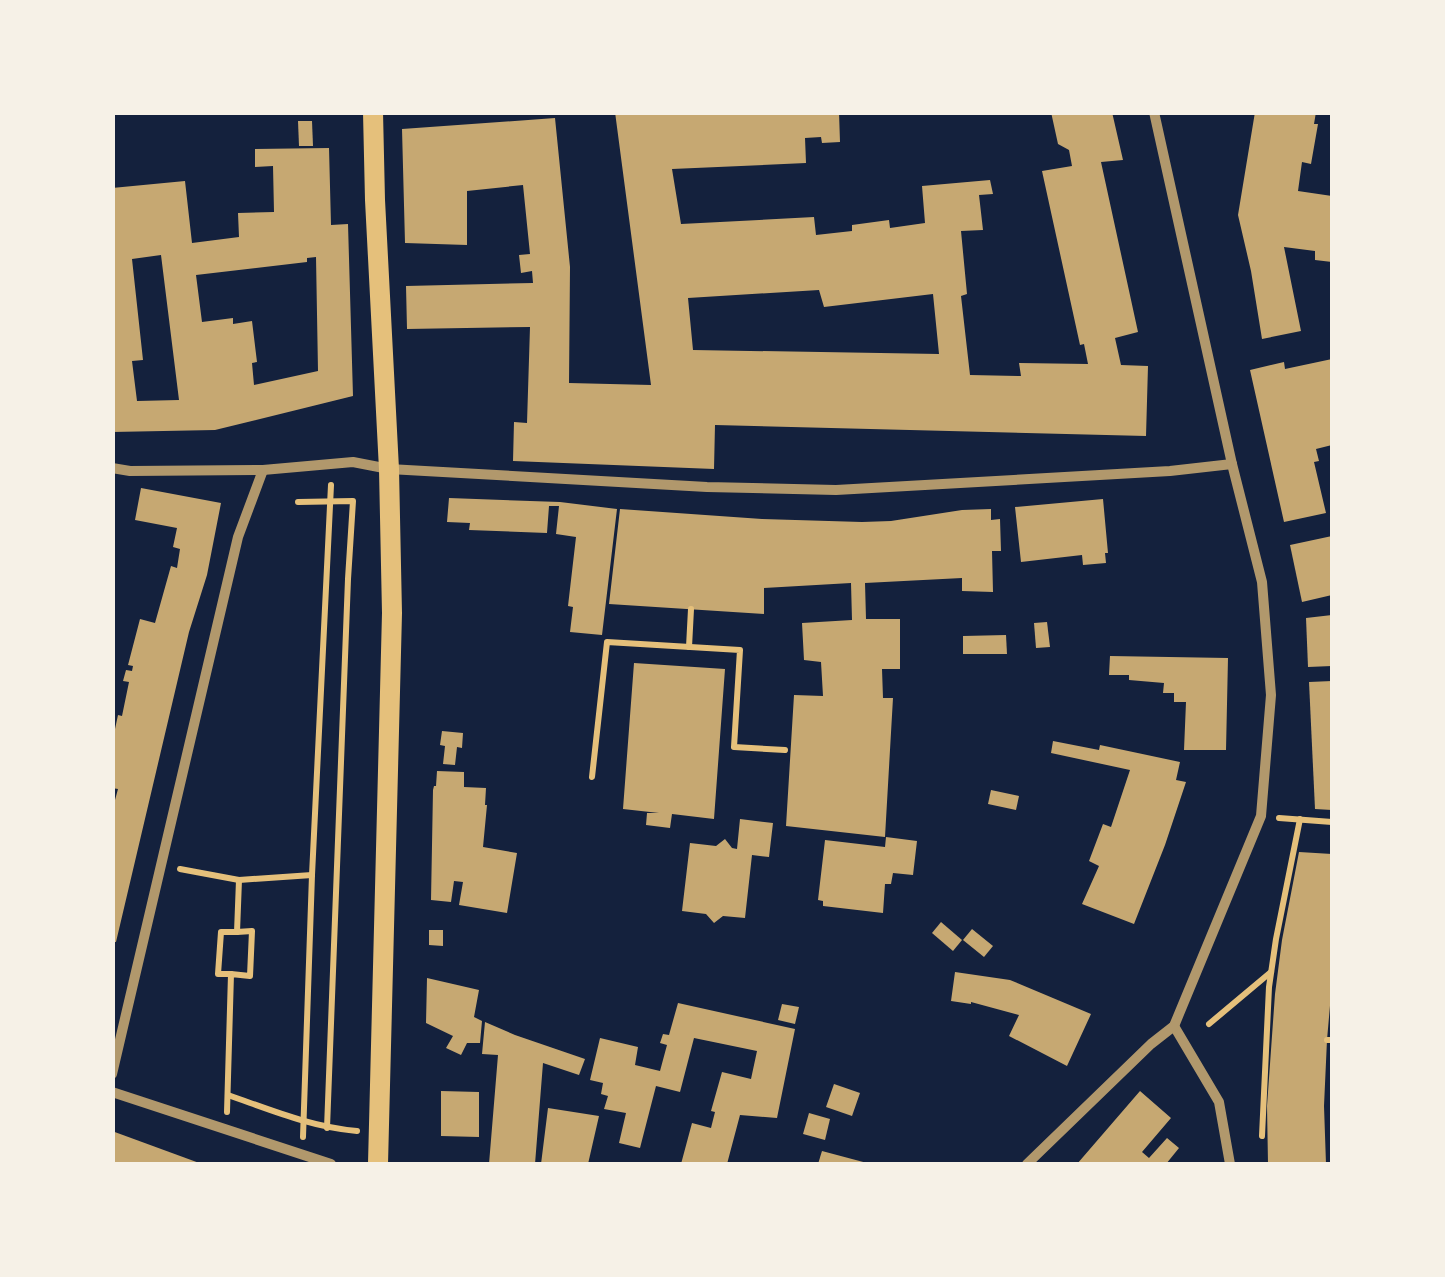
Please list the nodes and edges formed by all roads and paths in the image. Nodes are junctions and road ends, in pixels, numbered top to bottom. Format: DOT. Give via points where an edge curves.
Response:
graph roads {
  1 [pos="373,112"];
  2 [pos="1154,112"];
  3 [pos="331,464"];
  4 [pos="1232,464"];
  5 [pos="112,468"];
  6 [pos="389,469"];
  7 [pos="264,470"];
  8 [pos="298,502"];
  9 [pos="330,503"];
  10 [pos="691,609"];
  11 [pos="688,647"];
  12 [pos="785,750"];
  13 [pos="592,777"];
  14 [pos="1261,816"];
  15 [pos="1300,819"];
  16 [pos="1332,822"];
  17 [pos="162,866"];
  18 [pos="312,875"];
  19 [pos="239,880"];
  20 [pos="237,932"];
  21 [pos="1272,971"];
  22 [pos="231,974"];
  23 [pos="1209,1024"];
  24 [pos="1174,1026"];
  25 [pos="112,1074"];
  26 [pos="112,1092"];
  27 [pos="228,1096"];
  28 [pos="304,1122"];
  29 [pos="327,1128"];
  30 [pos="227,1130"];
  31 [pos="363,1132"];
  32 [pos="1262,1136"];
  33 [pos="303,1155"];
  34 [pos="332,1164"];
  35 [pos="378,1164"];
  36 [pos="1027,1164"];
  37 [pos="1230,1164"];
  1 -- 6 [label="main road"];
  2 -- 4 [label="street"];
  3 -- 6 [label="street"];
  3 -- 7 [label="street"];
  3 -- 9 [label="path"];
  4 -- 6 [label="street" via="836,490"];
  4 -- 14 [label="street" via="1262,582 1271,694"];
  5 -- 7 [label="street"];
  6 -- 35 [label="main road" via="392,613"];
  7 -- 17 [label="street" via="238,537"];
  8 -- 9 [label="path"];
  9 -- 18 [label="path"];
  9 -- 29 [label="path" via="353,502"];
  10 -- 11 [label="path"];
  11 -- 12 [label="path" via="740,650 734,747"];
  11 -- 13 [label="path" via="607,642"];
  14 -- 15 [label="path"];
  14 -- 24 [label="street"];
  15 -- 16 [label="path"];
  15 -- 21 [label="path"];
  17 -- 19 [label="path"];
  17 -- 25 [label="street"];
  18 -- 19 [label="path"];
  18 -- 28 [label="path"];
  19 -- 20 [label="path"];
  20 -- 22 [label="path" via="221,932 218,974"];
  20 -- 22 [label="path" via="252,932 250,976"];
  21 -- 23 [label="path"];
  21 -- 32 [label="path"];
  22 -- 27 [label="path"];
  24 -- 36 [label="street"];
  24 -- 37 [label="street" via="1219,1102"];
  26 -- 30 [label="street"];
  27 -- 28 [label="path"];
  27 -- 30 [label="path"];
  28 -- 29 [label="path"];
  28 -- 33 [label="path"];
  29 -- 31 [label="path"];
  30 -- 33 [label="street"];
  33 -- 34 [label="street"];
}
